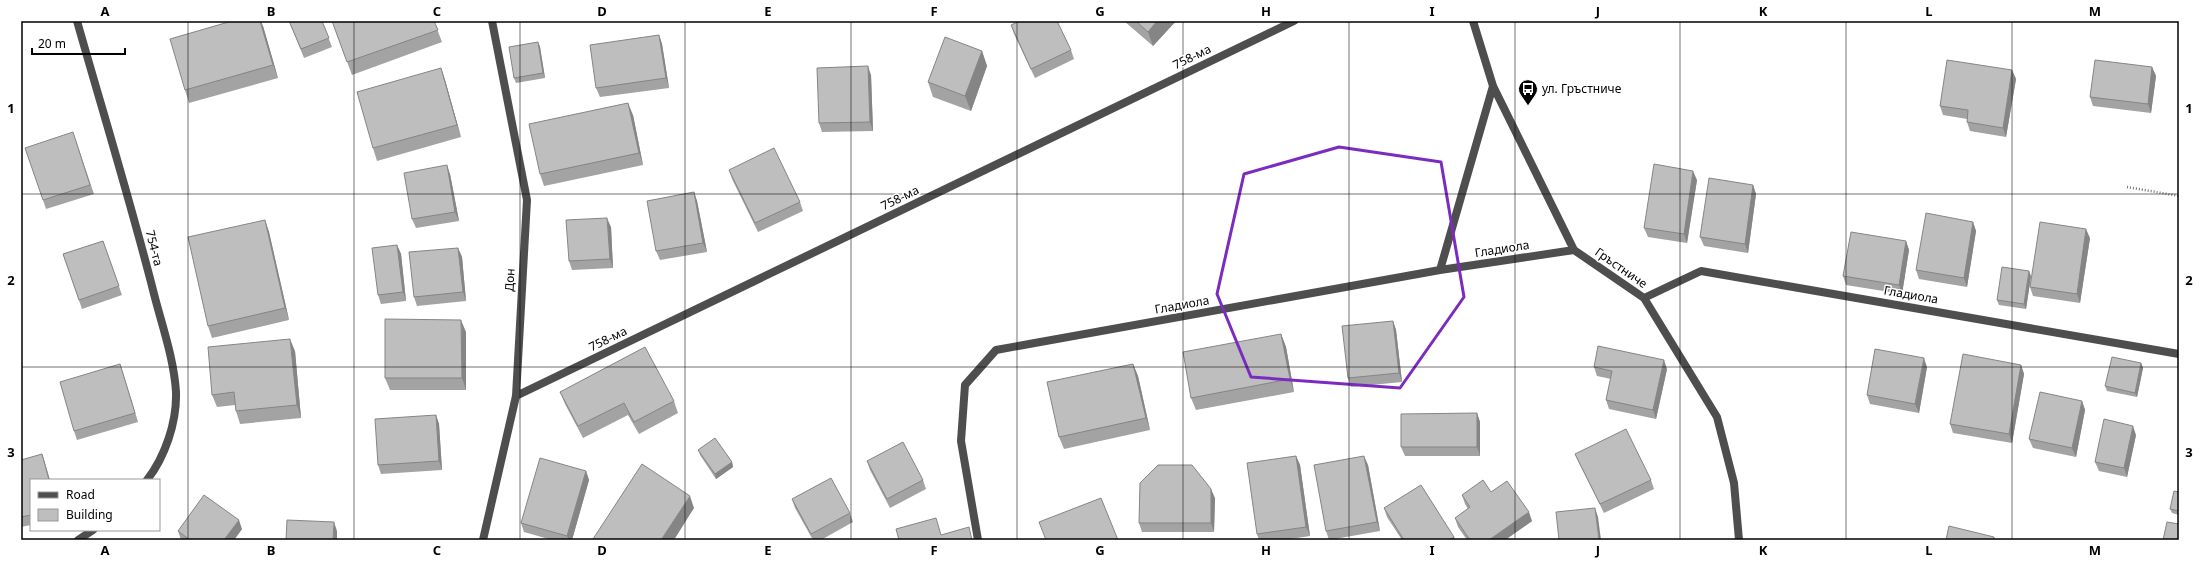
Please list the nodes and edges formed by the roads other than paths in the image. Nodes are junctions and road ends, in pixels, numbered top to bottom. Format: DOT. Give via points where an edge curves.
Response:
graph roads {
  1 [pos="77,21"];
  2 [pos="492,21"];
  3 [pos="1294,21"];
  4 [pos="1473,21"];
  5 [pos="1493,86"];
  6 [pos="1574,250"];
  7 [pos="1440,270"];
  8 [pos="1644,298"];
  9 [pos="2179,354"];
  10 [pos="516,396"];
  11 [pos="148,479"];
  12 [pos="92,531"];
  13 [pos="78,540"];
  14 [pos="483,540"];
  15 [pos="978,540"];
  16 [pos="1739,540"];
  1 -- 11 [label="street, 754-та" via="129,197 171,362 176,393 173,422 165,448"];
  2 -- 10 [label="street, Дон" via="527,200"];
  3 -- 10 [label="street, 758-ма"];
  4 -- 5 [label="street, Гръстниче"];
  5 -- 6 [label="street, Гръстниче"];
  5 -- 7 [label="street"];
  6 -- 7 [label="street, Гладиола"];
  6 -- 8 [label="street, Гръстниче"];
  7 -- 15 [label="street, Гладиола" via="996,350 965,385 961,441"];
  8 -- 9 [label="street, Гладиола" via="1701,271"];
  8 -- 16 [label="street, Гръстниче" via="1717,417 1734,483"];
  10 -- 14 [label="street, Дон"];
  12 -- 13 [label="street"];
}
